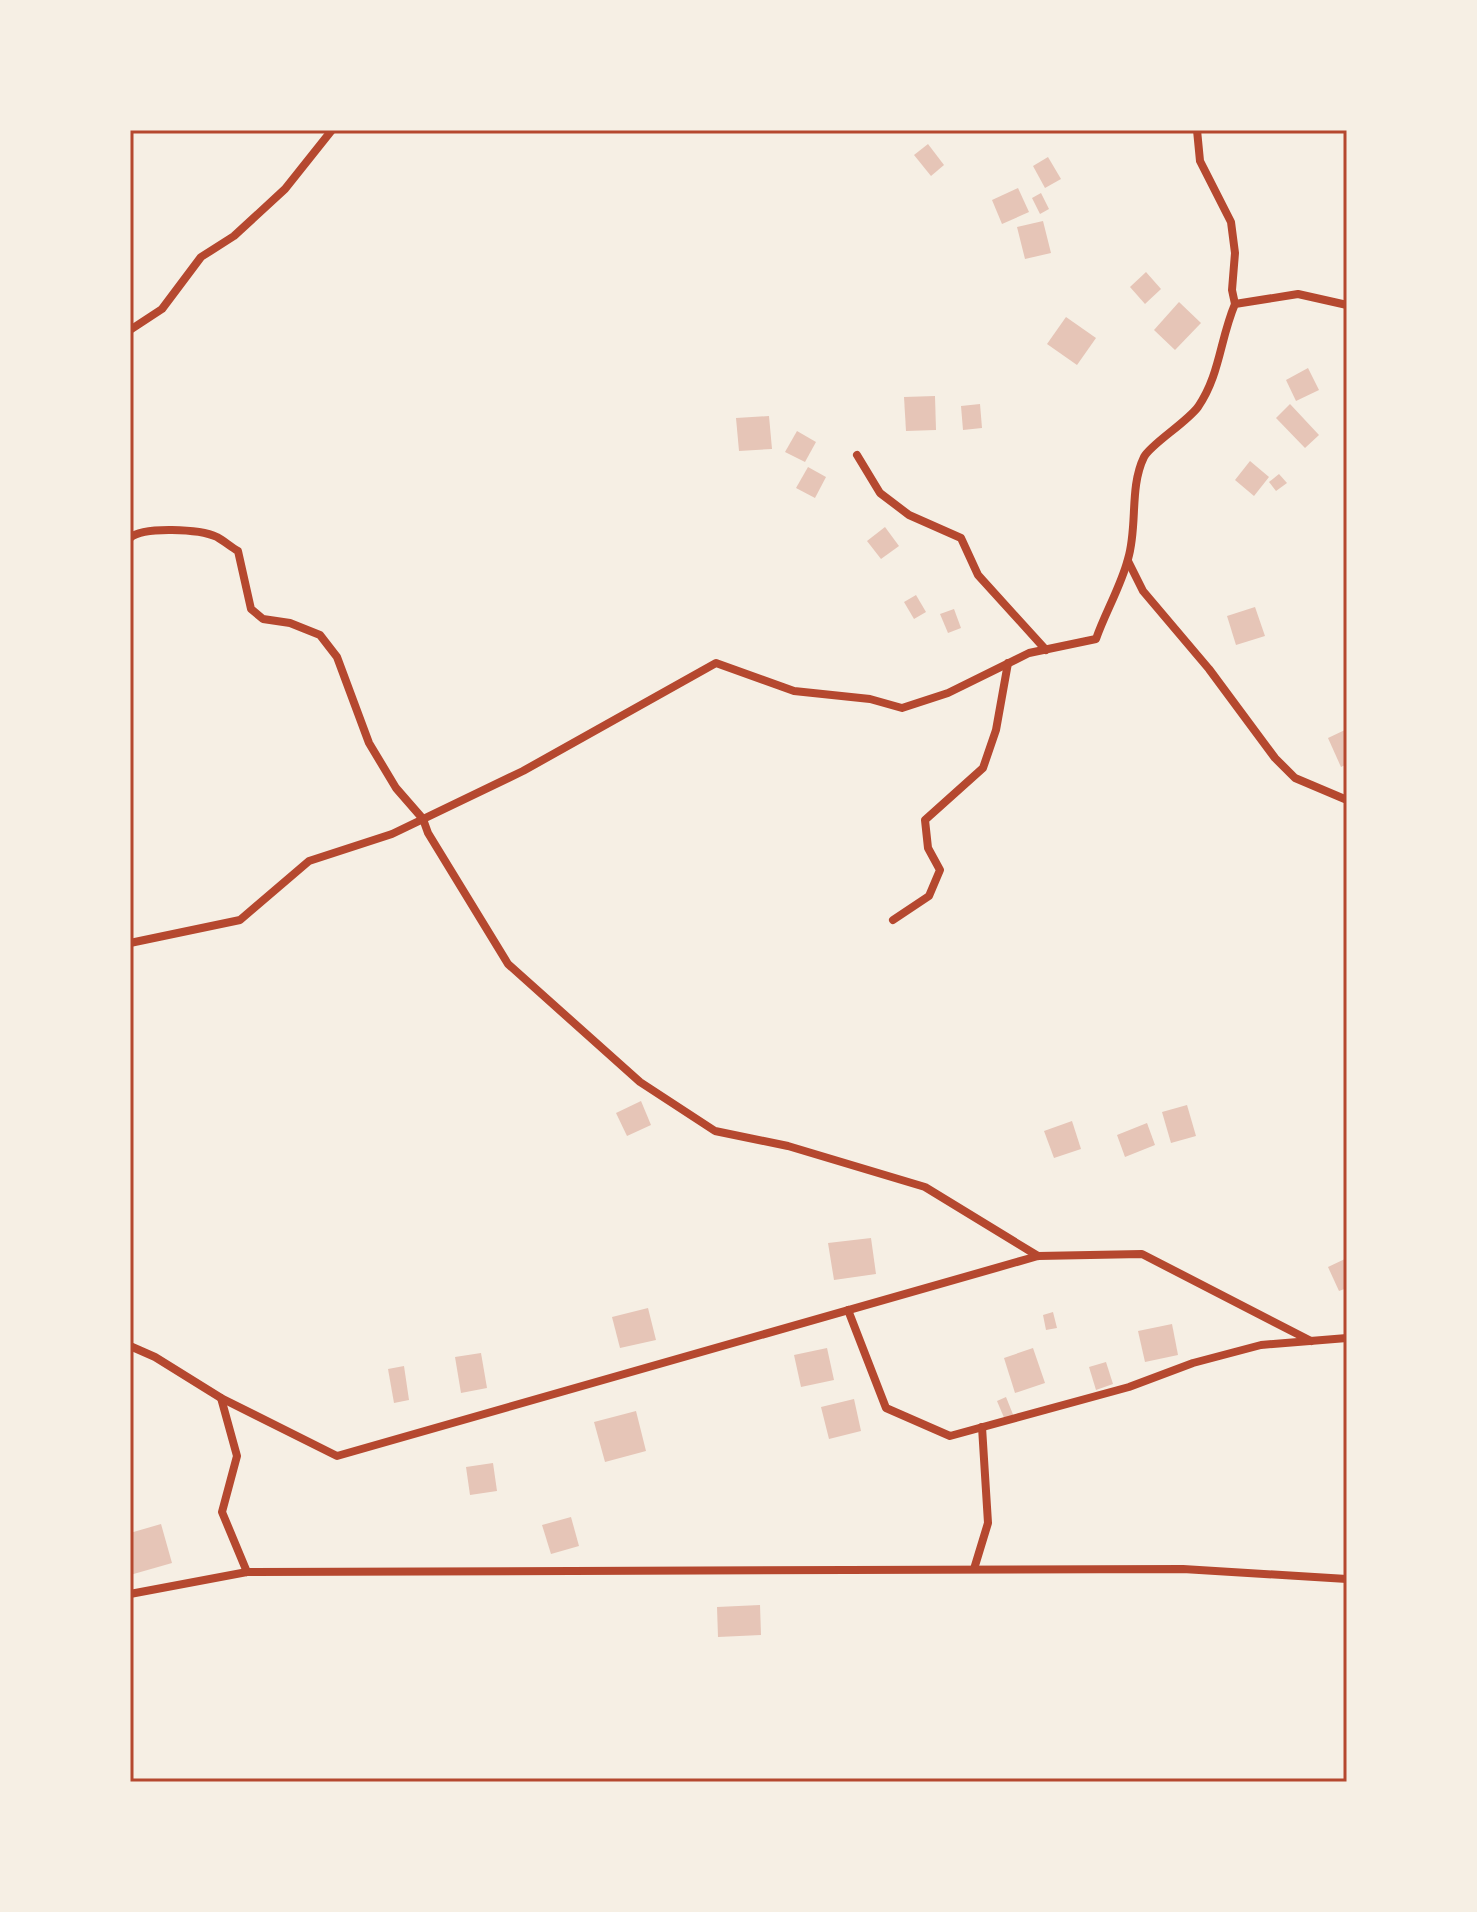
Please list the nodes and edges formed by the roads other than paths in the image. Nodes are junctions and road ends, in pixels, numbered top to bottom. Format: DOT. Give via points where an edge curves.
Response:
graph roads {
  1 [pos="332,130"];
  2 [pos="1197,130"];
  3 [pos="1235,304"];
  4 [pos="1347,305"];
  5 [pos="130,330"];
  6 [pos="857,455"];
  7 [pos="130,538"];
  8 [pos="1128,561"];
  9 [pos="1046,650"];
  10 [pos="1008,663"];
  11 [pos="1347,800"];
  12 [pos="423,819"];
  13 [pos="893,920"];
  14 [pos="130,943"];
  15 [pos="1038,1256"];
  16 [pos="848,1310"];
  17 [pos="1347,1338"];
  18 [pos="1311,1341"];
  19 [pos="130,1346"];
  20 [pos="221,1398"];
  21 [pos="982,1427"];
  22 [pos="974,1569"];
  23 [pos="247,1572"];
  24 [pos="1347,1579"];
  25 [pos="130,1594"];
  1 -- 5 [label="street" via="285,189 234,236 201,257 162,309"];
  2 -- 3 [label="street" via="1200,161 1231,222"];
  3 -- 4 [label="street" via="1298,294"];
  3 -- 8 [label="street" via="1222,334 1216,376 1203,398 1145,454 1135,488 1136,523"];
  6 -- 9 [label="street" via="880,493 909,515 961,538 978,575"];
  7 -- 12 [label="street" via="137,531 181,530 215,536 238,551 251,609 263,619 320,635 337,657 369,743 396,788"];
  8 -- 9 [label="street" via="1096,639"];
  8 -- 11 [label="street" via="1143,591 1275,758 1295,778"];
  9 -- 10 [label="street"];
  10 -- 12 [label="street" via="948,693 902,708 794,691 716,663 523,771"];
  10 -- 13 [label="street" via="983,768 925,820 928,848 940,870 929,896"];
  12 -- 14 [label="street" via="309,861 240,920"];
  12 -- 15 [label="street" via="508,964 640,1082 715,1131 788,1146 925,1187"];
  15 -- 16 [label="street"];
  15 -- 18 [label="street" via="1142,1254"];
  16 -- 20 [label="street" via="337,1456"];
  16 -- 21 [label="street" via="886,1408 950,1436"];
  17 -- 18 [label="street"];
  18 -- 21 [label="street" via="1261,1345"];
  19 -- 20 [label="street"];
  20 -- 23 [label="street" via="237,1456 222,1512"];
  21 -- 22 [label="street" via="988,1523"];
  22 -- 23 [label="street"];
  22 -- 24 [label="street" via="1183,1569"];
  23 -- 25 [label="street"];
}
